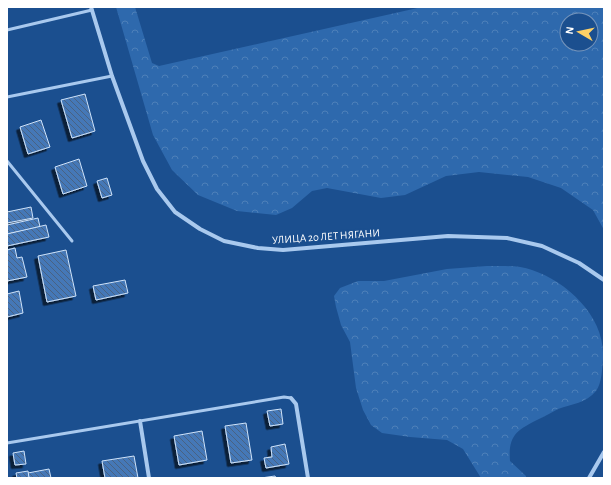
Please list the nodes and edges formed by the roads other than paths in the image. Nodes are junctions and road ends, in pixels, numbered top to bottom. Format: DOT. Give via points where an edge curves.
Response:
graph roads {
  1 [pos="92,8"];
  2 [pos="7,30"];
  3 [pos="112,76"];
  4 [pos="7,97"];
  5 [pos="7,161"];
  6 [pos="72,241"];
  7 [pos="604,280"];
  8 [pos="291,398"];
  9 [pos="140,421"];
  10 [pos="7,443"];
  11 [pos="604,452"];
  12 [pos="149,478"];
  13 [pos="308,478"];
  14 [pos="589,478"];
  1 -- 2 [label="lane"];
  1 -- 3 [label="street, УЛИЦА 20 ЛЕТ НЯГАНИ"];
  3 -- 4 [label="lane"];
  3 -- 7 [label="street, УЛИЦА 20 ЛЕТ НЯГАНИ" via="143,161 157,189 175,212 224,242 283,250 448,236 507,238 542,246 579,263"];
  5 -- 6 [label="lane"];
  8 -- 9 [label="lane" via="284,396"];
  8 -- 13 [label="street" via="296,404"];
  9 -- 10 [label="lane"];
  9 -- 12 [label="street"];
  11 -- 14 [label="street"];
}
